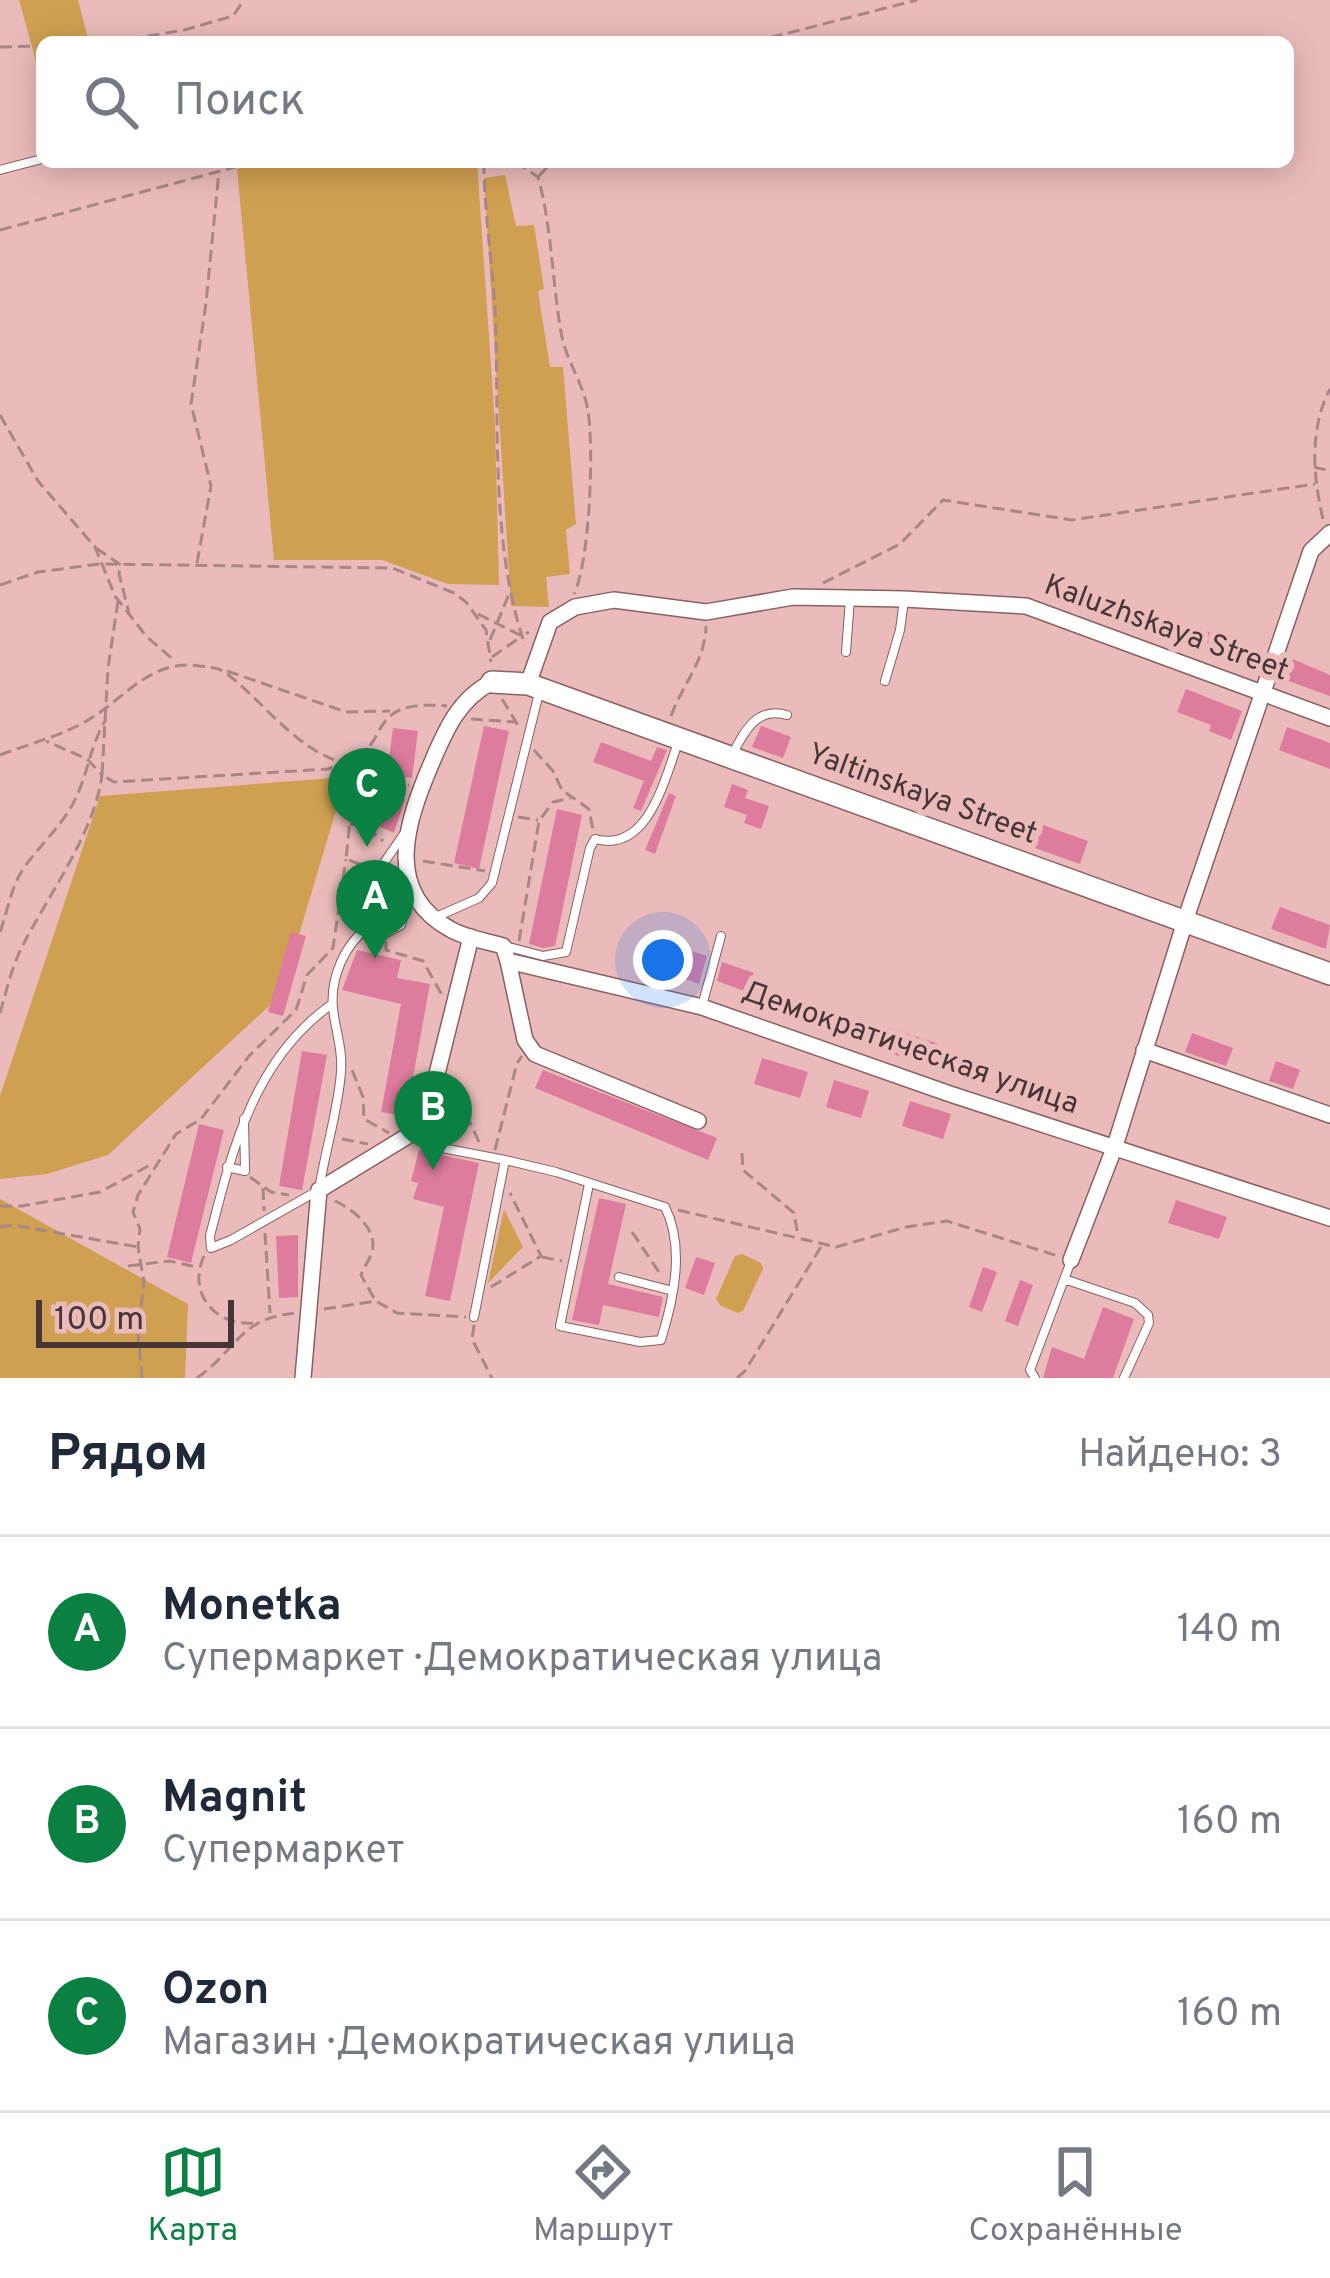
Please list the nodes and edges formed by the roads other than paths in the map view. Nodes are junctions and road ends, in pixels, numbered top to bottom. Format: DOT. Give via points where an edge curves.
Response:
graph roads {
  1 [pos="36,161"];
  2 [pos="0,170"];
  3 [pos="1328,533"];
  4 [pos="850,598"];
  5 [pos="904,599"];
  6 [pos="846,652"];
  7 [pos="534,681"];
  8 [pos="885,681"];
  9 [pos="492,682"];
  10 [pos="1263,691"];
  11 [pos="787,716"];
  12 [pos="1330,718"];
  13 [pos="672,737"];
  14 [pos="730,758"];
  15 [pos="399,853"];
  16 [pos="409,877"];
  17 [pos="434,918"];
  18 [pos="1187,921"];
  19 [pos="369,927"];
  20 [pos="721,935"];
  21 [pos="471,937"];
  22 [pos="510,952"];
  23 [pos="1330,974"];
  24 [pos="332,1004"];
  25 [pos="702,1007"];
  26 [pos="1144,1050"];
  27 [pos="1330,1115"];
  28 [pos="244,1116"];
  29 [pos="698,1121"];
  30 [pos="424,1126"];
  31 [pos="1115,1146"];
  32 [pos="505,1160"];
  33 [pos="227,1167"];
  34 [pos="590,1184"];
  35 [pos="312,1194"];
  36 [pos="1330,1218"];
  37 [pos="1071,1260"];
  38 [pos="619,1277"];
  39 [pos="1064,1279"];
  40 [pos="673,1291"];
  41 [pos="474,1317"];
  42 [pos="304,1372"];
  43 [pos="320,1378"];
  44 [pos="1035,1378"];
  45 [pos="1124,1378"];
  1 -- 2 [label="lane"];
  3 -- 10 [label="street" via="1311,551"];
  4 -- 5 [label="street, Kaluzhskaya Street"];
  4 -- 6 [label="lane"];
  4 -- 7 [label="street, Kaluzhskaya Street" via="706,612 614,600 575,607 550,622"];
  5 -- 8 [label="lane"];
  5 -- 10 [label="street, Kaluzhskaya Street" via="1026,606"];
  7 -- 9 [label="street, Yaltinskaya Street"];
  7 -- 13 [label="street, Yaltinskaya Street"];
  7 -- 17 [label="lane" via="528,743 495,873 479,898"];
  9 -- 15 [label="street" via="455,715"];
  10 -- 12 [label="street, Kaluzhskaya Street"];
  10 -- 18 [label="street"];
  11 -- 14 [label="lane" via="766,713 752,722"];
  13 -- 14 [label="street, Yaltinskaya Street"];
  13 -- 22 [label="lane" via="645,820 630,837 595,839 590,848 566,952"];
  14 -- 18 [label="street, Yaltinskaya Street"];
  15 -- 16 [label="street"];
  15 -- 19 [label="lane" via="362,911"];
  16 -- 17 [label="street, Демократическая улица"];
  16 -- 19 [label="lane" via="401,925 386,933"];
  17 -- 21 [label="street, Демократическая улица"];
  18 -- 23 [label="street, Yaltinskaya Street"];
  18 -- 26 [label="street"];
  19 -- 24 [label="lane" via="344,952"];
  20 -- 25 [label="lane"];
  21 -- 22 [label="street, Демократическая улица"];
  21 -- 30 [label="street"];
  22 -- 25 [label="street, Демократическая улица"];
  22 -- 29 [label="street" via="529,1048"];
  24 -- 28 [label="lane" via="286,1049"];
  24 -- 35 [label="lane" via="341,1057"];
  25 -- 31 [label="street, Демократическая улица"];
  26 -- 27 [label="street"];
  26 -- 31 [label="street"];
  28 -- 33 [label="lane"];
  28 -- 33 [label="lane" via="245,1171"];
  30 -- 32 [label="lane" via="436,1147"];
  30 -- 35 [label="street"];
  31 -- 36 [label="street, Демократическая улица"];
  31 -- 37 [label="street"];
  32 -- 34 [label="lane"];
  32 -- 41 [label="lane"];
  33 -- 35 [label="lane" via="209,1246 215,1249"];
  34 -- 40 [label="lane" via="664,1207 674,1225"];
  34 -- 40 [label="lane" via="560,1326 661,1340"];
  35 -- 42 [label="street"];
  37 -- 39 [label="lane"];
  38 -- 40 [label="lane"];
  39 -- 44 [label="lane" via="1030,1370"];
  39 -- 45 [label="lane" via="1148,1315"];
  42 -- 43 [label="street"];
}
